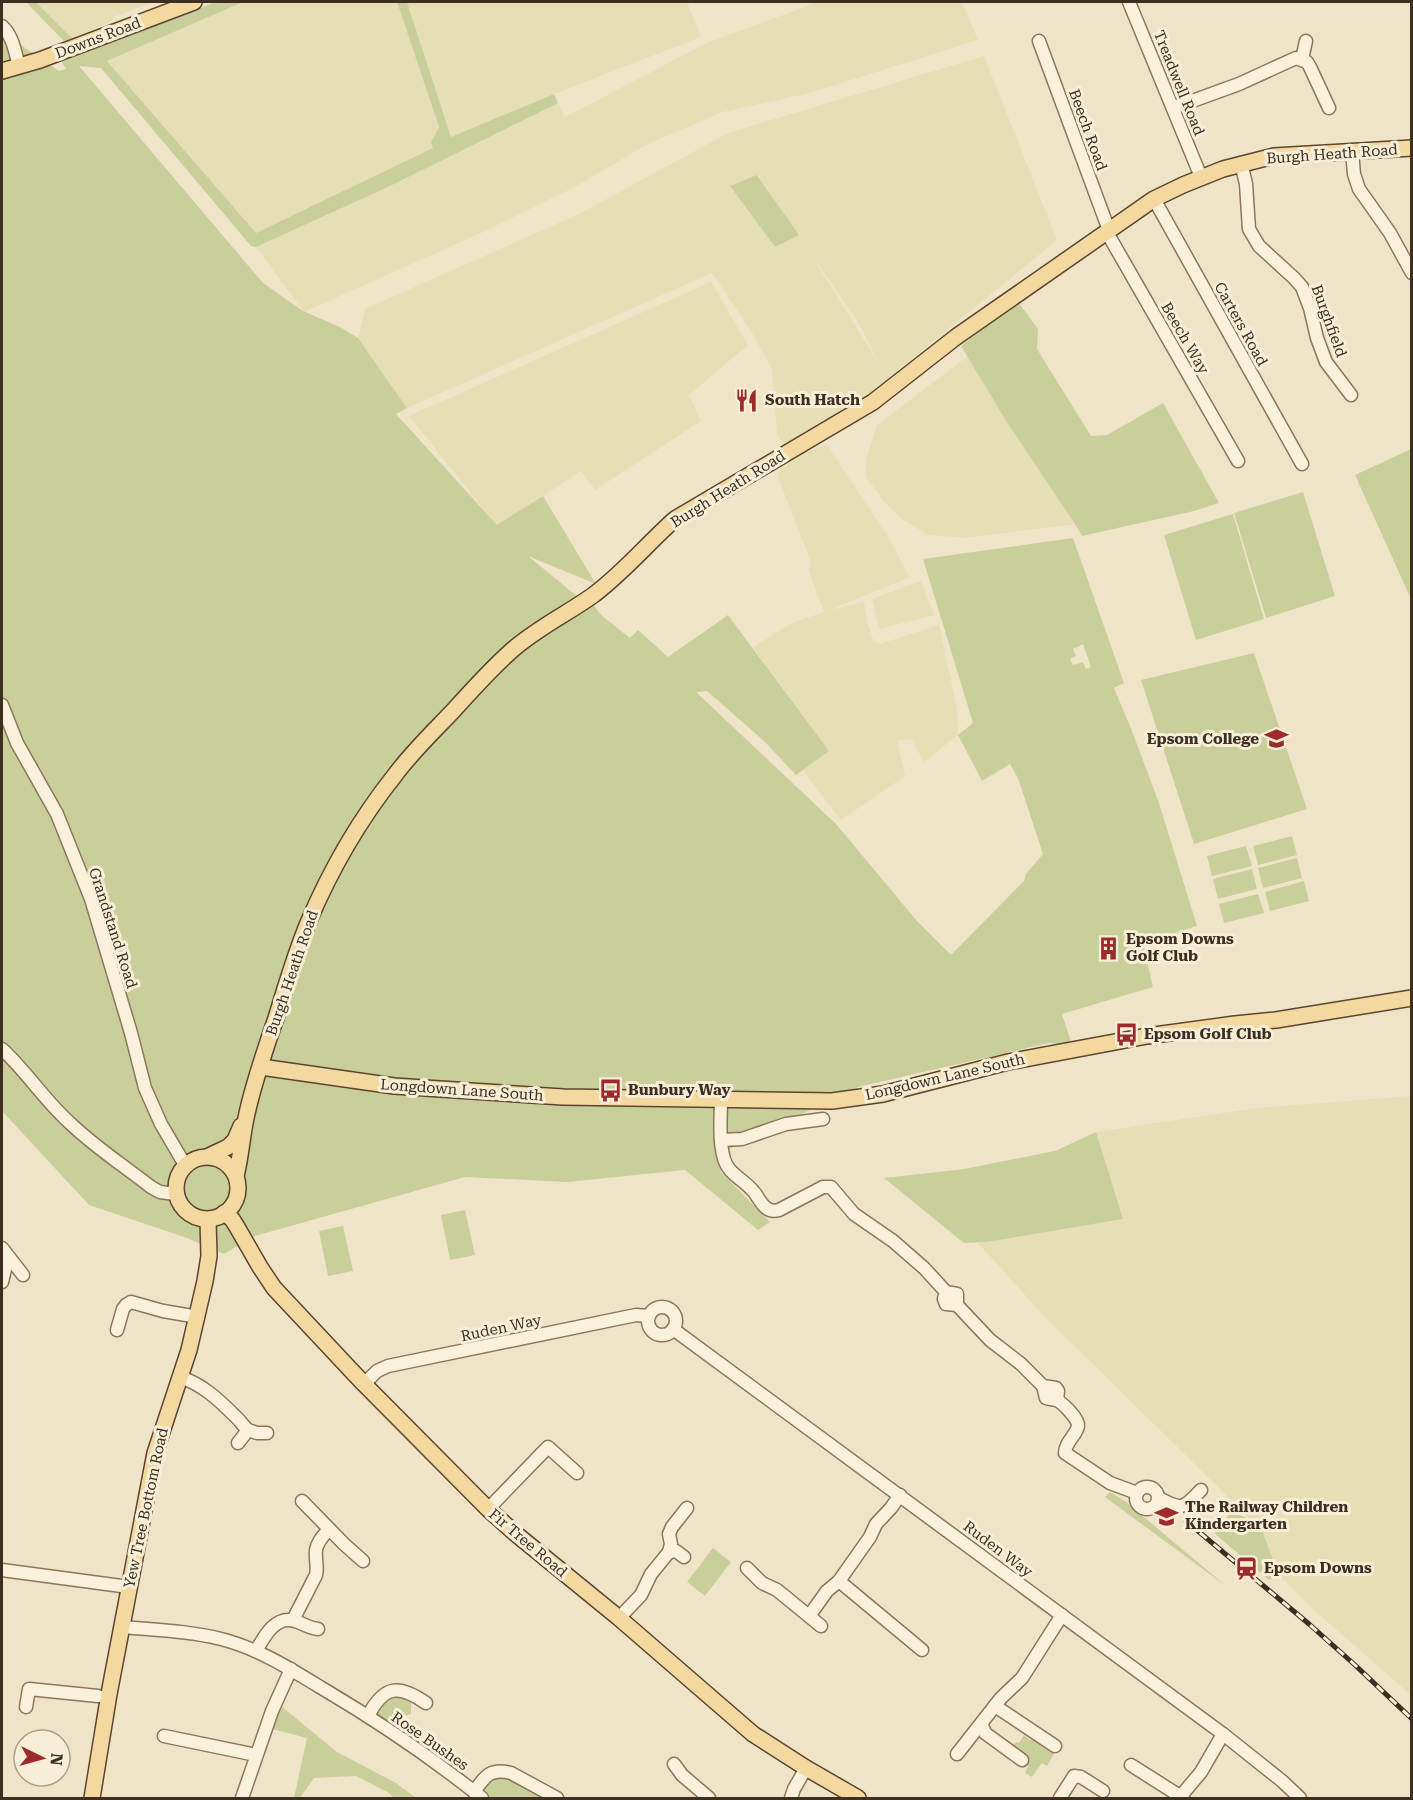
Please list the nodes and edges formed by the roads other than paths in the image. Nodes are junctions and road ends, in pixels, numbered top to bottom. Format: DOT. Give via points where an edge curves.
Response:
graph roads {
  1 [pos="194,2"];
  2 [pos="1129,2"];
  3 [pos="2,26"];
  4 [pos="1039,41"];
  5 [pos="1306,41"];
  6 [pos="1302,59"];
  7 [pos="19,66"];
  8 [pos="2,72"];
  9 [pos="1173,108"];
  10 [pos="1329,108"];
  11 [pos="1412,148"];
  12 [pos="1352,152"];
  13 [pos="1241,163"];
  14 [pos="1201,177"];
  15 [pos="1154,199"];
  16 [pos="1108,230"];
  17 [pos="1412,273"];
  18 [pos="1351,395"];
  19 [pos="1238,461"];
  20 [pos="1302,464"];
  21 [pos="2,705"];
  22 [pos="1412,998"];
  23 [pos="2,1048"];
  24 [pos="261,1067"];
  25 [pos="721,1099"];
  26 [pos="246,1118"];
  27 [pos="823,1119"];
  28 [pos="722,1140"];
  29 [pos="209,1156"];
  30 [pos="185,1165"];
  31 [pos="236,1176"];
  32 [pos="175,1194"];
  33 [pos="237,1197"];
  34 [pos="224,1213"];
  35 [pos="208,1220"];
  36 [pos="244,1238"];
  37 [pos="5,1252"];
  38 [pos="23,1275"];
  39 [pos="2,1282"];
  40 [pos="649,1316"];
  41 [pos="198,1317"];
  42 [pos="673,1329"];
  43 [pos="117,1330"];
  44 [pos="180,1377"];
  45 [pos="364,1384"];
  46 [pos="248,1430"];
  47 [pos="267,1433"];
  48 [pos="238,1443"];
  49 [pos="577,1473"];
  50 [pos="1201,1490"];
  51 [pos="1137,1493"];
  52 [pos="900,1495"];
  53 [pos="1159,1498"];
  54 [pos="302,1501"];
  55 [pos="687,1508"];
  56 [pos="488,1509"];
  57 [pos="329,1529"];
  58 [pos="669,1552"];
  59 [pos="684,1557"];
  60 [pos="363,1561"];
  61 [pos="747,1568"];
  62 [pos="2,1570"];
  63 [pos="839,1581"];
  64 [pos="129,1587"];
  65 [pos="1062,1615"];
  66 [pos="809,1616"];
  67 [pos="619,1618"];
  68 [pos="293,1620"];
  69 [pos="821,1626"];
  70 [pos="122,1627"];
  71 [pos="318,1629"];
  72 [pos="922,1650"];
  73 [pos="256,1651"];
  74 [pos="291,1669"];
  75 [pos="98,1696"];
  76 [pos="426,1703"];
  77 [pos="995,1706"];
  78 [pos="26,1707"];
  79 [pos="368,1716"];
  80 [pos="982,1725"];
  81 [pos="1223,1734"];
  82 [pos="164,1736"];
  83 [pos="1055,1746"];
  84 [pos="957,1754"];
  85 [pos="256,1755"];
  86 [pos="1022,1760"];
  87 [pos="674,1764"];
  88 [pos="1131,1765"];
  89 [pos="806,1768"];
  90 [pos="1103,1791"];
  91 [pos="478,1795"];
  92 [pos="92,1798"];
  93 [pos="242,1798"];
  94 [pos="557,1798"];
  95 [pos="709,1798"];
  96 [pos="791,1798"];
  97 [pos="858,1798"];
  98 [pos="1060,1798"];
  99 [pos="1181,1798"];
  100 [pos="1300,1798"];
  1 -- 7 [label="main road, Downs Road"];
  2 -- 9 [label="street, Treadwell Road"];
  3 -- 7 [label="street" via="12,41"];
  4 -- 16 [label="street, Beech Road"];
  5 -- 6 [label="street"];
  6 -- 9 [label="street"];
  6 -- 10 [label="street" via="1310,66"];
  7 -- 8 [label="main road, Downs Road"];
  9 -- 14 [label="street, Treadwell Road"];
  11 -- 12 [label="main road, Burgh Heath Road"];
  12 -- 13 [label="main road, Burgh Heath Road" via="1286,155"];
  12 -- 17 [label="street" via="1359,189"];
  13 -- 14 [label="main road, Burgh Heath Road"];
  13 -- 18 [label="street, Burghfield" via="1250,229 1266,254 1302,287 1326,362"];
  14 -- 15 [label="main road, Burgh Heath Road"];
  15 -- 16 [label="main road, Burgh Heath Road"];
  15 -- 20 [label="street, Carters Road"];
  16 -- 19 [label="street, Beech Way"];
  16 -- 24 [label="main road, Burgh Heath Road" via="873,402 675,519 610,582 511,651 395,774 341,857 307,925"];
  21 -- 30 [label="street, Grandstand Road" via="17,743 61,825 91,899 145,1088"];
  22 -- 25 [label="main road, Longdown Lane South" via="1162,1033 984,1068 883,1094 832,1101"];
  23 -- 32 [label="street" via="71,1124 151,1186"];
  24 -- 25 [label="main road, Longdown Lane South" via="394,1086 563,1097"];
  24 -- 26 [label="main road, Burgh Heath Road"];
  25 -- 28 [label="street"];
  26 -- 29 [label="main road, Burgh Heath Road" via="235,1140"];
  26 -- 31 [label="main road, Burgh Heath Road"];
  27 -- 28 [label="street" via="786,1124 742,1139"];
  28 -- 51 [label="street" via="727,1167 748,1185 765,1208 775,1212 823,1187 831,1187 854,1214 893,1241 946,1292 957,1294 957,1305 990,1340 1043,1386 1056,1388 1057,1400 1078,1423 1065,1453 1110,1483"];
  29 -- 30 [label="main road"];
  29 -- 31 [label="main road" via="228,1164"];
  30 -- 32 [label="main road" via="176,1181"];
  31 -- 33 [label="main road"];
  32 -- 35 [label="main road" via="182,1208"];
  33 -- 34 [label="main road"];
  33 -- 36 [label="main road, Fir Tree Road"];
  34 -- 35 [label="main road"];
  34 -- 36 [label="main road, Fir Tree Road"];
  35 -- 41 [label="main road, Yew Tree Bottom Road" via="208,1267"];
  36 -- 45 [label="main road, Fir Tree Road" via="274,1288"];
  37 -- 38 [label="street"];
  37 -- 39 [label="street"];
  40 -- 42 [label="street, Ruden Way" via="656,1333 666,1334"];
  40 -- 42 [label="street, Ruden Way" via="656,1308 666,1307 676,1319"];
  40 -- 45 [label="street, Ruden Way" via="636,1315 388,1366"];
  41 -- 43 [label="street" via="131,1302 123,1309"];
  41 -- 44 [label="main road, Yew Tree Bottom Road"];
  42 -- 52 [label="street, Ruden Way"];
  44 -- 46 [label="street" via="204,1389"];
  44 -- 64 [label="main road, Yew Tree Bottom Road" via="154,1454"];
  45 -- 56 [label="main road, Fir Tree Road"];
  46 -- 47 [label="street"];
  46 -- 48 [label="street"];
  49 -- 56 [label="street" via="548,1447"];
  50 -- 53 [label="street" via="1179,1507"];
  51 -- 53 [label="street" via="1149,1487"];
  51 -- 53 [label="street" via="1137,1505 1145,1510 1154,1508"];
  52 -- 63 [label="street"];
  52 -- 65 [label="street, Ruden Way"];
  54 -- 57 [label="street"];
  55 -- 58 [label="street" via="669,1534"];
  56 -- 67 [label="main road, Fir Tree Road"];
  57 -- 60 [label="street"];
  57 -- 68 [label="street" via="316,1552 316,1575"];
  58 -- 59 [label="street" via="676,1551"];
  58 -- 67 [label="street" via="651,1574 641,1595"];
  61 -- 66 [label="street"];
  62 -- 64 [label="street"];
  63 -- 66 [label="street"];
  63 -- 72 [label="street"];
  64 -- 70 [label="main road, Yew Tree Bottom Road"];
  65 -- 77 [label="street" via="1022,1678"];
  65 -- 81 [label="street, Ruden Way"];
  66 -- 69 [label="street"];
  67 -- 89 [label="main road, Fir Tree Road" via="753,1734"];
  68 -- 71 [label="street"];
  68 -- 73 [label="street" via="272,1626"];
  70 -- 73 [label="street, Rose Bushes" via="192,1633"];
  70 -- 92 [label="main road, Yew Tree Bottom Road"];
  73 -- 74 [label="street, Rose Bushes"];
  74 -- 79 [label="street, Rose Bushes"];
  74 -- 85 [label="street"];
  75 -- 78 [label="street" via="29,1689"];
  76 -- 79 [label="street, Rose Bushes" via="411,1693 390,1691 381,1696"];
  77 -- 80 [label="street"];
  77 -- 83 [label="street"];
  79 -- 91 [label="street, Rose Bushes"];
  80 -- 84 [label="street"];
  80 -- 86 [label="street" via="985,1733"];
  81 -- 99 [label="street" via="1202,1772"];
  81 -- 100 [label="street, Ruden Way"];
  82 -- 85 [label="street"];
  85 -- 93 [label="street"];
  87 -- 95 [label="street"];
  88 -- 99 [label="street"];
  89 -- 96 [label="street"];
  89 -- 97 [label="main road, Fir Tree Road"];
  90 -- 98 [label="street" via="1074,1776"];
  91 -- 94 [label="street, Rose Bushes" via="487,1775 503,1771"];
}
